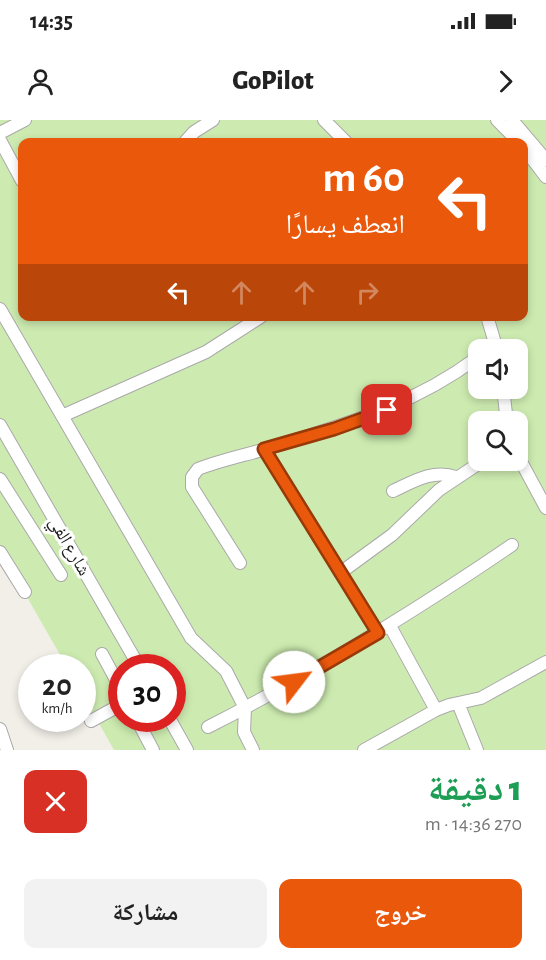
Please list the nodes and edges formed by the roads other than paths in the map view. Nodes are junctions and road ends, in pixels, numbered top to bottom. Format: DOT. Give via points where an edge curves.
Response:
graph roads {
  1 [pos="25,120"];
  2 [pos="213,120"];
  3 [pos="324,120"];
  4 [pos="497,120"];
  5 [pos="512,120"];
  6 [pos="0,134"];
  7 [pos="189,138"];
  8 [pos="342,138"];
  9 [pos="515,138"];
  10 [pos="527,138"];
  11 [pos="528,139"];
  12 [pos="0,140"];
  13 [pos="528,153"];
  14 [pos="546,160"];
  15 [pos="18,174"];
  16 [pos="546,177"];
  17 [pos="0,309"];
  18 [pos="255,321"];
  19 [pos="488,321"];
  20 [pos="491,339"];
  21 [pos="468,364"];
  22 [pos="62,416"];
  23 [pos="0,424"];
  24 [pos="264,449"];
  25 [pos="468,470"];
  26 [pos="526,471"];
  27 [pos="456,477"];
  28 [pos="0,479"];
  29 [pos="393,491"];
  30 [pos="546,508"];
  31 [pos="512,545"];
  32 [pos="0,552"];
  33 [pos="240,563"];
  34 [pos="340,573"];
  35 [pos="61,576"];
  36 [pos="25,592"];
  37 [pos="390,626"];
  38 [pos="378,633"];
  39 [pos="102,654"];
  40 [pos="132,654"];
  41 [pos="546,662"];
  42 [pos="108,665"];
  43 [pos="458,703"];
  44 [pos="244,708"];
  45 [pos="436,710"];
  46 [pos="208,727"];
  47 [pos="0,729"];
  48 [pos="143,732"];
  49 [pos="177,732"];
  50 [pos="7,750"];
  51 [pos="153,750"];
  52 [pos="188,750"];
  53 [pos="254,750"];
  54 [pos="364,750"];
  55 [pos="477,750"];
  1 -- 6 [label="street"];
  2 -- 7 [label="street"];
  3 -- 8 [label="street"];
  4 -- 9 [label="street"];
  5 -- 10 [label="street"];
  11 -- 14 [label="street"];
  12 -- 15 [label="street"];
  13 -- 16 [label="street"];
  17 -- 22 [label="street"];
  18 -- 22 [label="street" via="181,365"];
  19 -- 20 [label="street"];
  21 -- 24 [label="street" via="387,410"];
  22 -- 44 [label="street" via="191,638 222,665"];
  23 -- 40 [label="street, شارع الفي"];
  24 -- 33 [label="street" via="203,467 192,477 194,492"];
  24 -- 34 [label="street"];
  25 -- 27 [label="street"];
  26 -- 30 [label="street"];
  27 -- 29 [label="street" via="432,474"];
  27 -- 34 [label="street" via="375,549"];
  28 -- 35 [label="street"];
  31 -- 37 [label="street"];
  32 -- 36 [label="street"];
  34 -- 38 [label="street"];
  37 -- 38 [label="street"];
  37 -- 45 [label="street"];
  38 -- 44 [label="street"];
  39 -- 42 [label="street"];
  41 -- 43 [label="street" via="481,698"];
  43 -- 45 [label="street"];
  43 -- 55 [label="street"];
  44 -- 46 [label="street"];
  44 -- 53 [label="street" via="244,732"];
  45 -- 54 [label="street"];
  47 -- 50 [label="street"];
  48 -- 51 [label="street"];
  49 -- 52 [label="street"];
}
